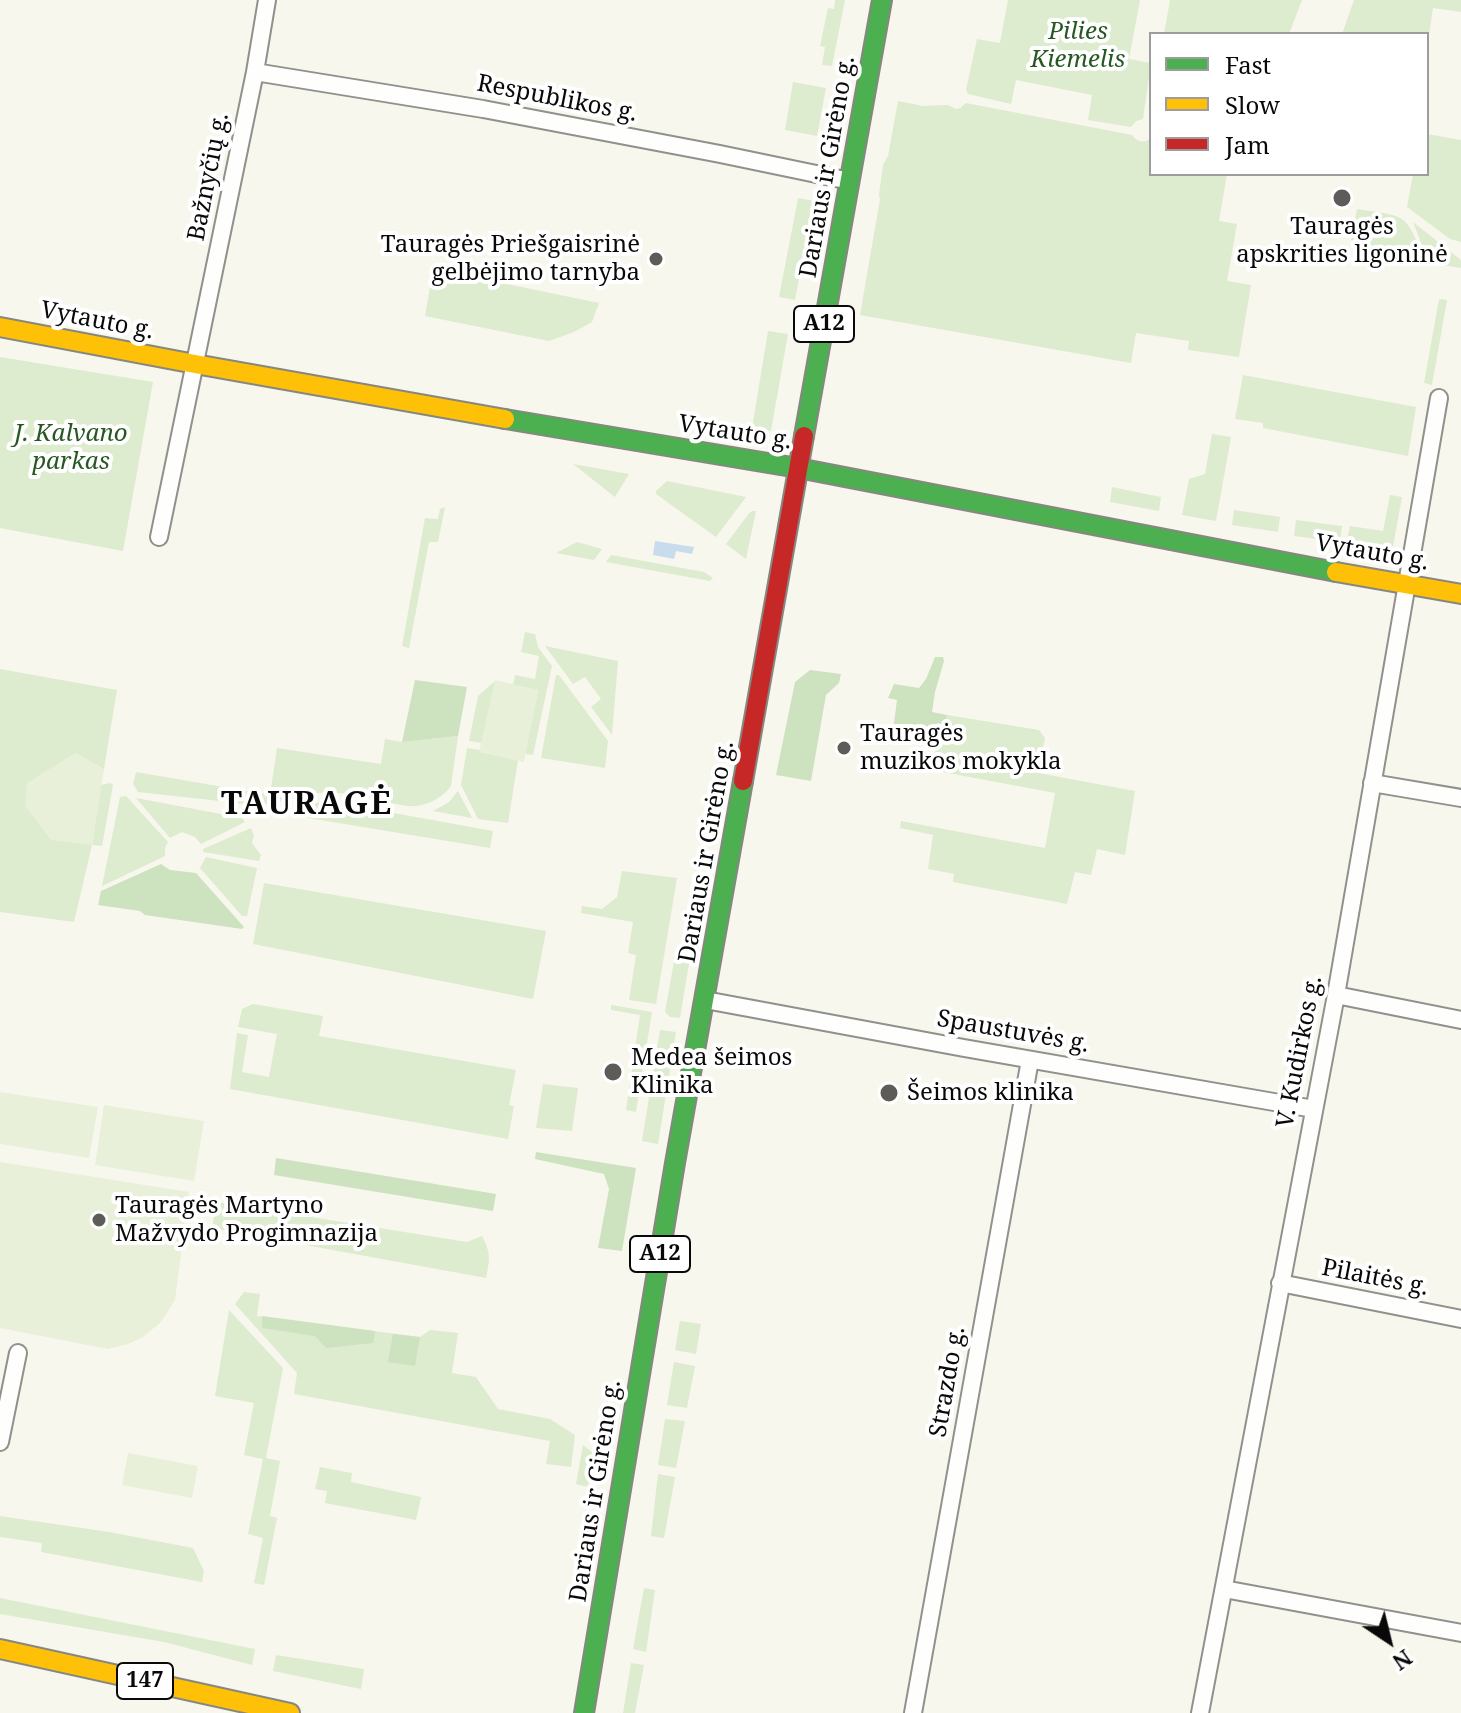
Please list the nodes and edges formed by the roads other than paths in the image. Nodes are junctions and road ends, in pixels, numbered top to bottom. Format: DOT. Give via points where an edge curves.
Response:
graph roads {
  1 [pos="267,0"];
  2 [pos="882,0"];
  3 [pos="255,72"];
  4 [pos="850,181"];
  5 [pos="0,327"];
  6 [pos="195,364"];
  7 [pos="1439,398"];
  8 [pos="798,468"];
  9 [pos="159,537"];
  10 [pos="1407,583"];
  11 [pos="1461,594"];
  12 [pos="1372,783"];
  13 [pos="1461,798"];
  14 [pos="1336,995"];
  15 [pos="705,1000"];
  16 [pos="1461,1020"];
  17 [pos="1030,1060"];
  18 [pos="1314,1109"];
  19 [pos="1280,1283"];
  20 [pos="1461,1319"];
  21 [pos="18,1353"];
  22 [pos="0,1442"];
  23 [pos="1224,1589"];
  24 [pos="1461,1633"];
  25 [pos="0,1649"];
  26 [pos="259,1709"];
  27 [pos="290,1713"];
  28 [pos="584,1713"];
  29 [pos="913,1713"];
  30 [pos="1200,1713"];
  1 -- 3 [label="street, Bažnyčių g."];
  2 -- 4 [label="main road, Dariaus ir Girėno g. / A12"];
  3 -- 4 [label="street, Respublikos g." via="483,109"];
  3 -- 6 [label="street, Bažnyčių g."];
  4 -- 8 [label="main road, Dariaus ir Girėno g. / A12"];
  5 -- 6 [label="main road, Vytauto g."];
  6 -- 8 [label="main road, Vytauto g."];
  6 -- 9 [label="street, Bažnyčių g."];
  7 -- 10 [label="street, V. Kudirkos g."];
  8 -- 10 [label="main road, Vytauto g."];
  8 -- 15 [label="main road, Dariaus ir Girėno g. / A12"];
  10 -- 11 [label="main road, Vytauto g."];
  10 -- 12 [label="street, V. Kudirkos g."];
  12 -- 13 [label="street"];
  12 -- 14 [label="street, V. Kudirkos g."];
  14 -- 16 [label="street"];
  14 -- 18 [label="street, V. Kudirkos g."];
  15 -- 17 [label="street, Spaustuvės g."];
  15 -- 28 [label="main road, Dariaus ir Girėno g. / A12"];
  17 -- 18 [label="street, Spaustuvės g."];
  17 -- 29 [label="street, Strazdo g."];
  18 -- 19 [label="street, V. Kudirkos g."];
  19 -- 20 [label="street, Pilaitės g."];
  19 -- 23 [label="street, V. Kudirkos g."];
  21 -- 22 [label="street"];
  23 -- 24 [label="street"];
  23 -- 30 [label="street, V. Kudirkos g."];
  25 -- 26 [label="main road, 147"];
  26 -- 27 [label="main road, 147"];
}
